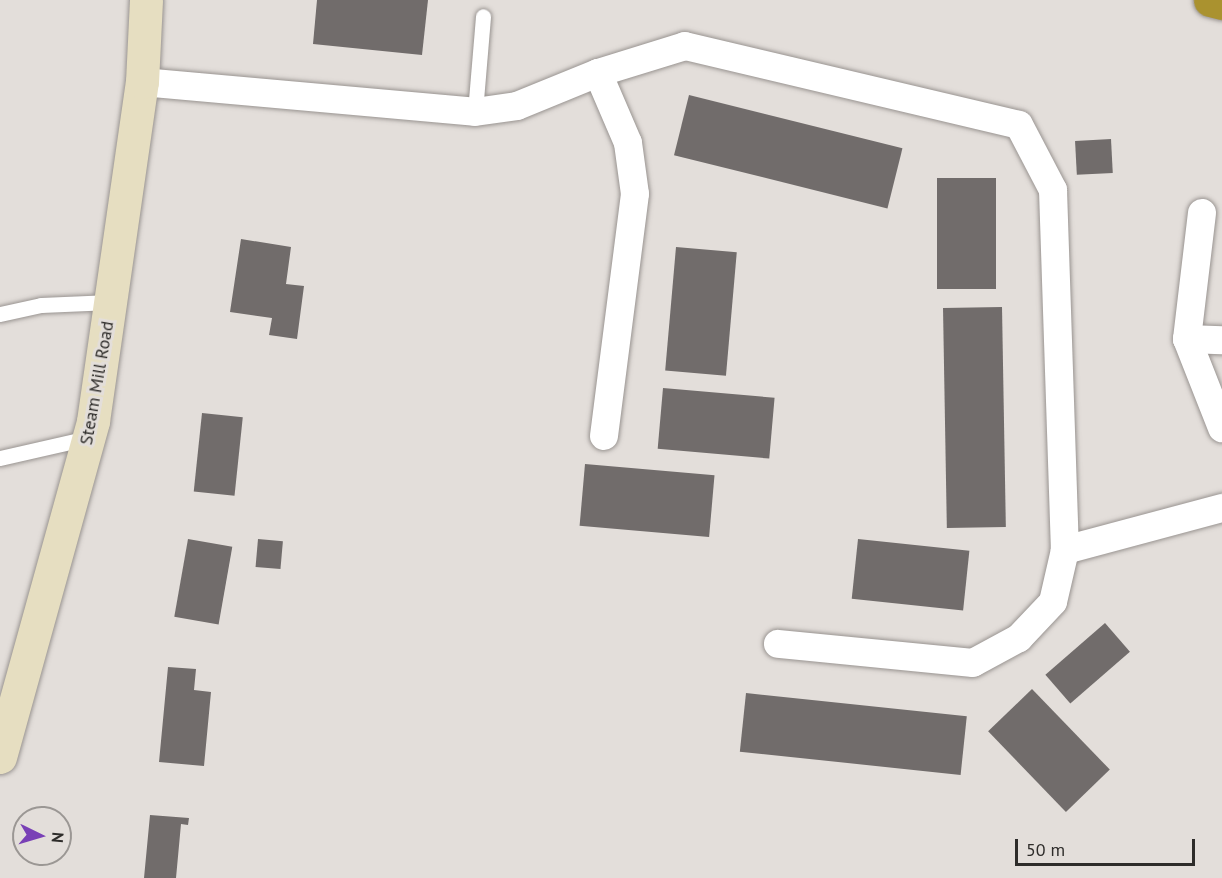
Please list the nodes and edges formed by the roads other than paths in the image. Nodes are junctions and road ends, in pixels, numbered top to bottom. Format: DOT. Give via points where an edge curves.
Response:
graph roads {
  1 [pos="146,0"];
  2 [pos="1210,0"];
  3 [pos="1222,3"];
  4 [pos="483,16"];
  5 [pos="598,73"];
  6 [pos="142,82"];
  7 [pos="475,112"];
  8 [pos="1202,213"];
  9 [pos="111,302"];
  10 [pos="0,314"];
  11 [pos="1187,339"];
  12 [pos="1222,340"];
  13 [pos="1222,428"];
  14 [pos="604,436"];
  15 [pos="89,438"];
  16 [pos="0,458"];
  17 [pos="1222,508"];
  18 [pos="1065,550"];
  19 [pos="778,644"];
  20 [pos="0,757"];
  1 -- 6 [label="street, Steam Mill Road"];
  2 -- 3 [label="highway"];
  4 -- 7 [label="lane"];
  5 -- 7 [label="street" via="517,106"];
  5 -- 14 [label="street" via="628,143 635,194"];
  5 -- 18 [label="street" via="685,46 1019,125 1053,190"];
  6 -- 7 [label="street"];
  6 -- 9 [label="street, Steam Mill Road"];
  8 -- 11 [label="street"];
  9 -- 10 [label="lane" via="41,305"];
  9 -- 15 [label="street, Steam Mill Road"];
  11 -- 12 [label="street"];
  11 -- 13 [label="street"];
  15 -- 16 [label="lane"];
  15 -- 20 [label="street, Steam Mill Road"];
  17 -- 18 [label="street"];
  18 -- 19 [label="street" via="1053,602 1019,639 973,663"];
}
